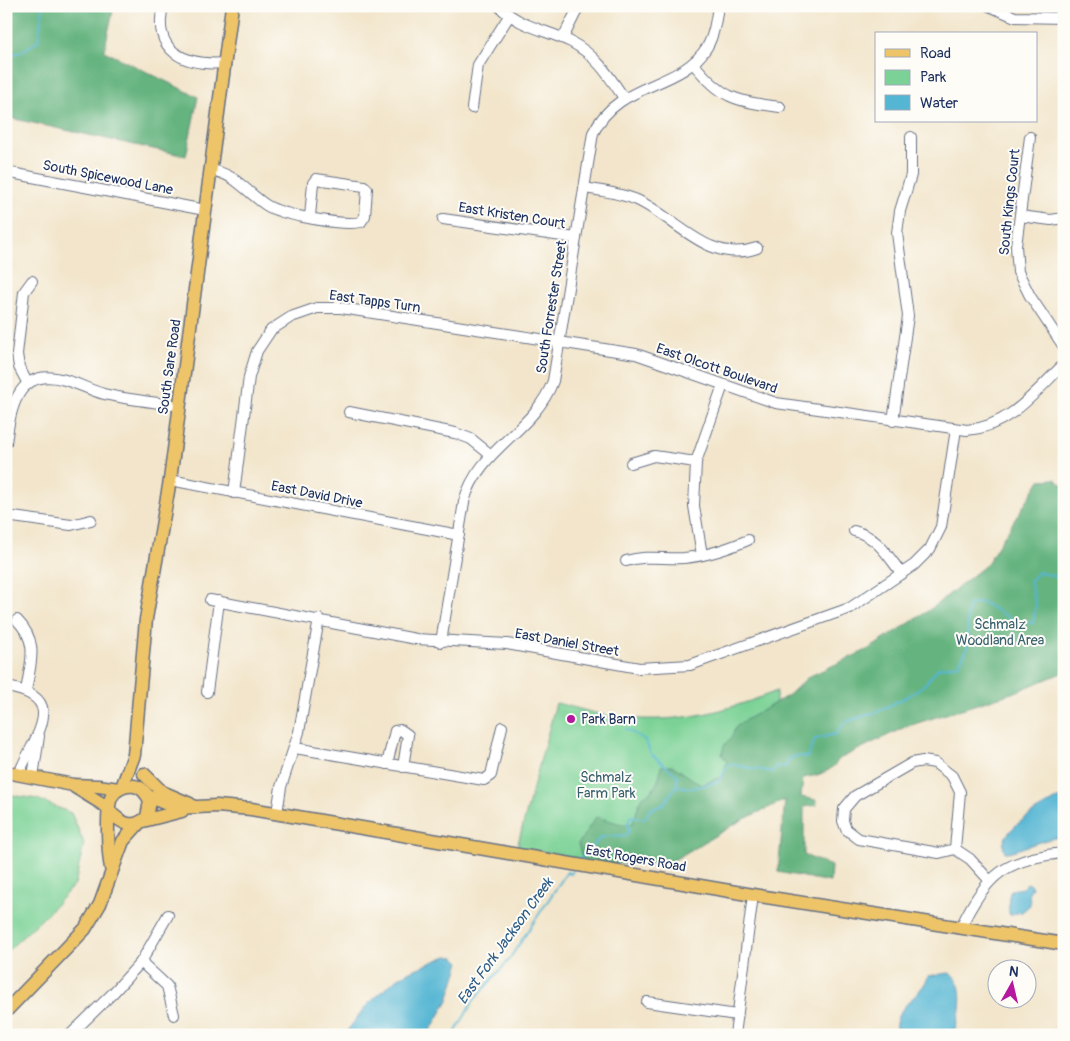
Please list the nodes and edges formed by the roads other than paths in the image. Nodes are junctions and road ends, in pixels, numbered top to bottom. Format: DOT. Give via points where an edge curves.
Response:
graph roads {
  1 [pos="163,6"];
  2 [pos="232,6"];
  3 [pos="499,6"];
  4 [pos="579,6"];
  5 [pos="718,6"];
  6 [pos="990,6"];
  7 [pos="509,16"];
  8 [pos="1064,18"];
  9 [pos="564,38"];
  10 [pos="225,63"];
  11 [pos="693,63"];
  12 [pos="624,98"];
  13 [pos="780,107"];
  14 [pos="472,108"];
  15 [pos="1030,136"];
  16 [pos="911,137"];
  17 [pos="211,169"];
  18 [pos="6,172"];
  19 [pos="584,188"];
  20 [pos="205,210"];
  21 [pos="1020,216"];
  22 [pos="310,217"];
  23 [pos="443,218"];
  24 [pos="1064,218"];
  25 [pos="576,238"];
  26 [pos="757,248"];
  27 [pos="32,281"];
  28 [pos="559,342"];
  29 [pos="1064,347"];
  30 [pos="1064,364"];
  31 [pos="28,384"];
  32 [pos="723,385"];
  33 [pos="180,406"];
  34 [pos="349,412"];
  35 [pos="893,421"];
  36 [pos="956,429"];
  37 [pos="6,443"];
  38 [pos="490,455"];
  39 [pos="696,462"];
  40 [pos="631,463"];
  41 [pos="170,480"];
  42 [pos="234,493"];
  43 [pos="6,516"];
  44 [pos="91,520"];
  45 [pos="854,531"];
  46 [pos="459,535"];
  47 [pos="748,540"];
  48 [pos="702,555"];
  49 [pos="626,562"];
  50 [pos="902,574"];
  51 [pos="319,619"];
  52 [pos="17,620"];
  53 [pos="441,642"];
  54 [pos="6,687"];
  55 [pos="26,692"];
  56 [pos="207,692"];
  57 [pos="502,727"];
  58 [pos="136,732"];
  59 [pos="39,736"];
  60 [pos="295,748"];
  61 [pos="132,760"];
  62 [pos="387,764"];
  63 [pos="403,767"];
  64 [pos="6,772"];
  65 [pos="19,774"];
  66 [pos="144,774"];
  67 [pos="34,777"];
  68 [pos="73,785"];
  69 [pos="98,786"];
  70 [pos="120,788"];
  71 [pos="147,794"];
  72 [pos="217,806"];
  73 [pos="202,807"];
  74 [pos="109,810"];
  75 [pos="277,813"];
  76 [pos="141,821"];
  77 [pos="955,849"];
  78 [pos="1064,853"];
  79 [pos="111,872"];
  80 [pos="990,881"];
  81 [pos="753,894"];
  82 [pos="168,916"];
  83 [pos="961,927"];
  84 [pos="1064,944"];
  85 [pos="141,962"];
  86 [pos="46,969"];
  87 [pos="6,1002"];
  88 [pos="647,1002"];
  89 [pos="6,1011"];
  90 [pos="174,1015"];
  91 [pos="737,1015"];
  92 [pos="70,1035"];
  93 [pos="735,1035"];
  1 -- 10 [label="street" via="160,30 170,50 189,60"];
  2 -- 10 [label="main road, South Sare Road"];
  3 -- 7 [label="street"];
  4 -- 9 [label="street"];
  5 -- 11 [label="street, South Forrester Street" via="712,37"];
  6 -- 8 [label="street" via="1015,17"];
  7 -- 9 [label="street"];
  7 -- 14 [label="street" via="478,65"];
  9 -- 12 [label="street" via="596,59"];
  10 -- 17 [label="main road, South Sare Road"];
  11 -- 12 [label="street, South Forrester Street"];
  11 -- 13 [label="street" via="724,94 741,101"];
  12 -- 19 [label="street, South Forrester Street" via="608,110 594,133"];
  15 -- 21 [label="street, South Kings Court"];
  16 -- 35 [label="street" via="911,175 897,233 908,316"];
  17 -- 20 [label="main road, South Sare Road"];
  17 -- 22 [label="street" via="231,177 273,209"];
  18 -- 20 [label="street, South Spicewood Lane"];
  19 -- 25 [label="street, South Forrester Street"];
  19 -- 26 [label="street" via="637,200 704,244 739,253"];
  20 -- 33 [label="main road, South Sare Road"];
  21 -- 24 [label="street" via="1052,220"];
  21 -- 29 [label="street, South Kings Court" via="1016,246 1018,272"];
  22 -- 22 [label="street" via="353,224 361,222 365,216 367,189 316,179"];
  23 -- 25 [label="street, East Kristen Court"];
  25 -- 28 [label="street, South Forrester Street"];
  27 -- 31 [label="street" via="24,292 17,354 19,367"];
  28 -- 32 [label="street, East Olcott Boulevard" via="636,354"];
  28 -- 38 [label="street, South Forrester Street" via="553,381 544,402"];
  28 -- 42 [label="street, East Tapps Turn" via="341,308 301,312 271,330 252,361"];
  30 -- 36 [label="street, East Olcott Boulevard" via="1004,419 973,430"];
  31 -- 33 [label="street" via="44,378 59,378 105,394"];
  31 -- 37 [label="street" via="12,406"];
  32 -- 35 [label="street, East Olcott Boulevard" via="776,403"];
  32 -- 39 [label="street"];
  33 -- 41 [label="main road, South Sare Road"];
  34 -- 38 [label="street" via="455,433 470,439"];
  35 -- 36 [label="street, East Olcott Boulevard"];
  36 -- 50 [label="street, East Daniel Street" via="941,527 930,549"];
  38 -- 46 [label="street, South Forrester Street" via="470,483"];
  39 -- 40 [label="street" via="654,456"];
  39 -- 48 [label="street" via="694,506"];
  41 -- 42 [label="street, East David Drive"];
  41 -- 58 [label="main road, South Sare Road" via="151,585"];
  42 -- 46 [label="street, East David Drive"];
  43 -- 44 [label="street" via="71,525"];
  45 -- 50 [label="street" via="874,539"];
  46 -- 53 [label="street, South Forrester Street"];
  47 -- 48 [label="street"];
  48 -- 49 [label="street" via="683,558 642,556"];
  50 -- 53 [label="street, East Daniel Street" via="850,608 690,665 639,668 507,644"];
  51 -- 53 [label="street, East Daniel Street"];
  51 -- 56 [label="street, East Daniel Street" via="214,600"];
  51 -- 60 [label="street"];
  52 -- 55 [label="street" via="31,641"];
  54 -- 55 [label="street"];
  55 -- 59 [label="street" via="42,709 43,724"];
  57 -- 63 [label="street" via="491,775 484,780"];
  58 -- 61 [label="main road, South Sare Road"];
  58 -- 66 [label="main road, South Sare Road"];
  59 -- 65 [label="street"];
  59 -- 67 [label="street"];
  60 -- 62 [label="street"];
  60 -- 75 [label="street" via="281,786"];
  61 -- 69 [label="main road" via="118,779"];
  61 -- 70 [label="main road, South Sare Road"];
  62 -- 63 [label="street"];
  62 -- 63 [label="street" via="392,735 395,730 401,730 408,735"];
  64 -- 65 [label="main road"];
  65 -- 67 [label="main road"];
  66 -- 71 [label="main road, South Sare Road"];
  66 -- 72 [label="main road" via="158,789 174,798 190,804"];
  67 -- 68 [label="main road"];
  68 -- 69 [label="main road"];
  68 -- 74 [label="main road"];
  69 -- 70 [label="main road"];
  70 -- 71 [label="main road" via="133,786"];
  70 -- 74 [label="main road" via="111,798"];
  71 -- 73 [label="main road, East Rogers Road" via="170,807"];
  71 -- 76 [label="main road" via="149,812"];
  72 -- 73 [label="main road, East Rogers Road"];
  72 -- 75 [label="main road, East Rogers Road"];
  73 -- 76 [label="main road, East Rogers Road"];
  74 -- 76 [label="main road" via="123,823"];
  74 -- 79 [label="main road"];
  75 -- 81 [label="main road, East Rogers Road"];
  76 -- 79 [label="main road" via="123,841"];
  77 -- 77 [label="street" via="960,792 952,776 935,763 923,760 912,764 855,796 844,809 846,829 858,839 939,853"];
  77 -- 80 [label="street" via="970,859"];
  78 -- 80 [label="street" via="1020,861"];
  79 -- 86 [label="main road" via="100,904 85,929"];
  80 -- 83 [label="street" via="976,896"];
  81 -- 83 [label="main road, East Rogers Road"];
  81 -- 91 [label="street"];
  82 -- 85 [label="street"];
  83 -- 84 [label="main road, East Rogers Road"];
  85 -- 90 [label="street" via="167,986"];
  85 -- 92 [label="street"];
  86 -- 87 [label="main road"];
  86 -- 89 [label="main road"];
  88 -- 91 [label="street"];
  91 -- 93 [label="street"];
}
